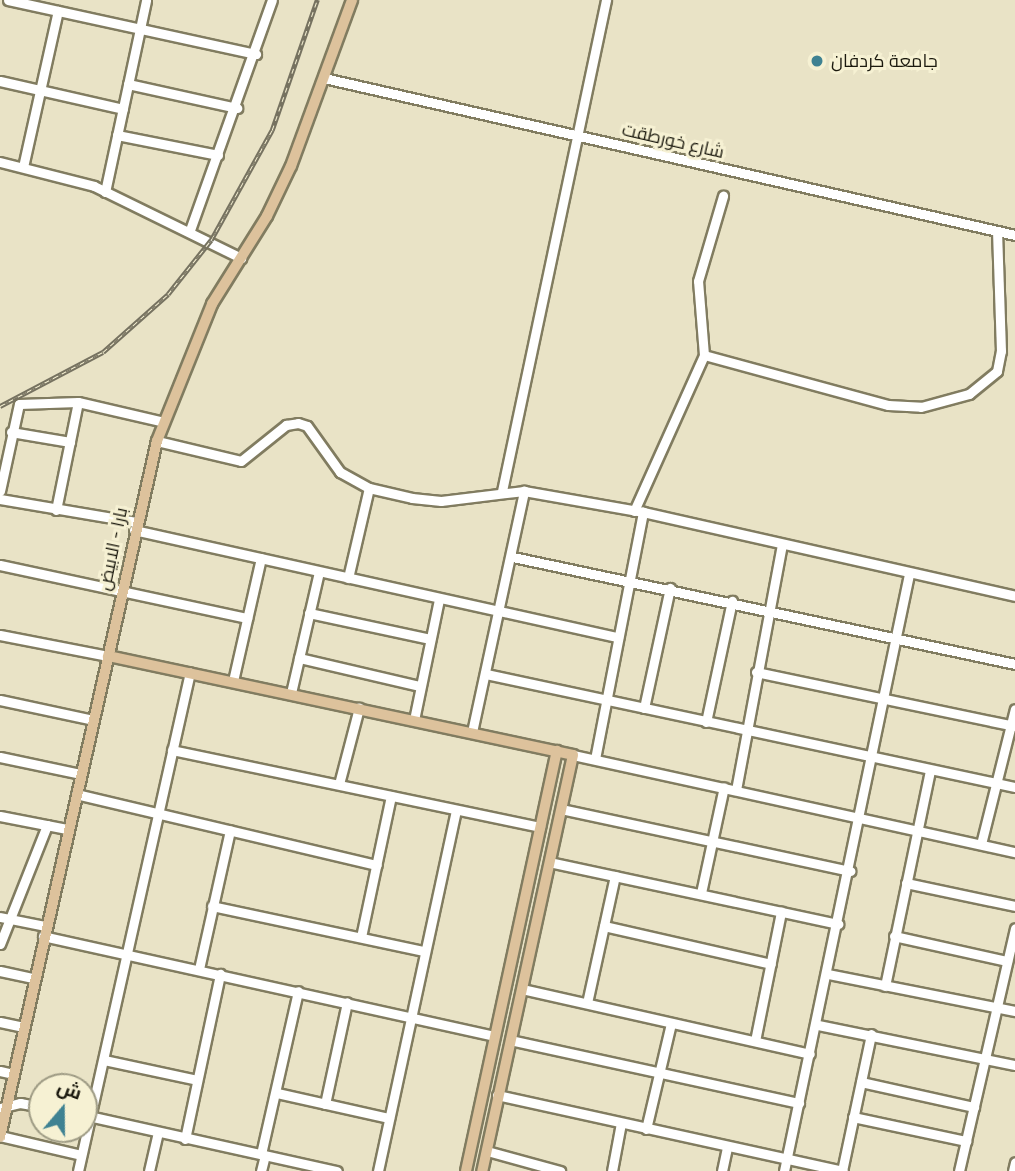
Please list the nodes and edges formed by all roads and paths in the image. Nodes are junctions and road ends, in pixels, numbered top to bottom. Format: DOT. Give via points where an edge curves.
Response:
graph roads {
  1 [pos="8,0"];
  2 [pos="146,0"];
  3 [pos="272,0"];
  4 [pos="352,0"];
  5 [pos="606,0"];
  6 [pos="58,12"];
  7 [pos="140,30"];
  8 [pos="256,54"];
  9 [pos="324,78"];
  10 [pos="0,81"];
  11 [pos="128,84"];
  12 [pos="39,89"];
  13 [pos="237,108"];
  14 [pos="123,109"];
  15 [pos="117,135"];
  16 [pos="576,135"];
  17 [pos="218,155"];
  18 [pos="0,163"];
  19 [pos="23,167"];
  20 [pos="105,192"];
  21 [pos="723,196"];
  22 [pos="190,230"];
  23 [pos="997,231"];
  24 [pos="1015,235"];
  25 [pos="241,258"];
  26 [pos="704,355"];
  27 [pos="78,402"];
  28 [pos="164,422"];
  29 [pos="11,432"];
  30 [pos="157,441"];
  31 [pos="70,442"];
  32 [pos="369,488"];
  33 [pos="0,491"];
  34 [pos="502,491"];
  35 [pos="524,491"];
  36 [pos="0,499"];
  37 [pos="56,510"];
  38 [pos="638,511"];
  39 [pos="135,526"];
  40 [pos="782,545"];
  41 [pos="513,557"];
  42 [pos="261,558"];
  43 [pos="0,565"];
  44 [pos="319,572"];
  45 [pos="909,573"];
  46 [pos="348,578"];
  47 [pos="631,579"];
  48 [pos="670,588"];
  49 [pos="122,591"];
  50 [pos="1015,596"];
  51 [pos="439,599"];
  52 [pos="732,601"];
  53 [pos="769,608"];
  54 [pos="501,612"];
  55 [pos="309,613"];
  56 [pos="247,618"];
  57 [pos="0,635"];
  58 [pos="618,637"];
  59 [pos="896,638"];
  60 [pos="430,639"];
  61 [pos="108,656"];
  62 [pos="299,658"];
  63 [pos="1015,664"];
  64 [pos="190,672"];
  65 [pos="756,673"];
  66 [pos="486,674"];
  67 [pos="233,681"];
  68 [pos="419,686"];
  69 [pos="291,693"];
  70 [pos="606,699"];
  71 [pos="882,699"];
  72 [pos="0,700"];
  73 [pos="359,708"];
  74 [pos="644,708"];
  75 [pos="1015,709"];
  76 [pos="93,720"];
  77 [pos="414,720"];
  78 [pos="706,722"];
  79 [pos="1013,726"];
  80 [pos="746,730"];
  81 [pos="472,733"];
  82 [pos="172,750"];
  83 [pos="557,751"];
  84 [pos="573,755"];
  85 [pos="0,757"];
  86 [pos="595,759"];
  87 [pos="873,759"];
  88 [pos="930,771"];
  89 [pos="80,774"];
  90 [pos="995,782"];
  91 [pos="339,784"];
  92 [pos="724,787"];
  93 [pos="1015,787"];
  94 [pos="736,790"];
  95 [pos="76,794"];
  96 [pos="391,796"];
  97 [pos="561,809"];
  98 [pos="456,811"];
  99 [pos="159,813"];
  100 [pos="0,816"];
  101 [pos="862,817"];
  102 [pos="47,825"];
  103 [pos="540,827"];
  104 [pos="67,829"];
  105 [pos="917,829"];
  106 [pos="230,830"];
  107 [pos="711,843"];
  108 [pos="981,844"];
  109 [pos="1015,852"];
  110 [pos="549,862"];
  111 [pos="377,865"];
  112 [pos="850,870"];
  113 [pos="615,876"];
  114 [pos="906,883"];
  115 [pos="701,893"];
  116 [pos="212,906"];
  117 [pos="1015,906"];
  118 [pos="781,912"];
  119 [pos="4,918"];
  120 [pos="838,924"];
  121 [pos="604,926"];
  122 [pos="1015,928"];
  123 [pos="44,931"];
  124 [pos="894,936"];
  125 [pos="362,937"];
  126 [pos="0,944"];
  127 [pos="424,951"];
  128 [pos="126,953"];
  129 [pos="1007,961"];
  130 [pos="771,964"];
  131 [pos="199,969"];
  132 [pos="0,971"];
  133 [pos="220,974"];
  134 [pos="828,974"];
  135 [pos="34,978"];
  136 [pos="885,986"];
  137 [pos="522,989"];
  138 [pos="298,992"];
  139 [pos="346,1002"];
  140 [pos="587,1003"];
  141 [pos="996,1007"];
  142 [pos="1015,1011"];
  143 [pos="410,1017"];
  144 [pos="0,1022"];
  145 [pos="671,1023"];
  146 [pos="818,1025"];
  147 [pos="23,1027"];
  148 [pos="871,1034"];
  149 [pos="494,1036"];
  150 [pos="510,1040"];
  151 [pos="755,1041"];
  152 [pos="810,1054"];
  153 [pos="985,1058"];
  154 [pos="104,1060"];
  155 [pos="1015,1065"];
  156 [pos="0,1071"];
  157 [pos="13,1074"];
  158 [pos="658,1074"];
  159 [pos="98,1080"];
  160 [pos="197,1080"];
  161 [pos="861,1082"];
  162 [pos="277,1093"];
  163 [pos="498,1095"];
  164 [pos="799,1103"];
  165 [pos="325,1104"];
  166 [pos="3,1107"];
  167 [pos="28,1107"];
  168 [pos="974,1107"];
  169 [pos="853,1117"];
  170 [pos="389,1118"];
  171 [pos="98,1119"];
  172 [pos="621,1123"];
  173 [pos="646,1129"];
  174 [pos="158,1133"];
  175 [pos="0,1136"];
  176 [pos="185,1139"];
  177 [pos="966,1141"];
  178 [pos="83,1143"];
  179 [pos="727,1148"];
  180 [pos="486,1151"];
  181 [pos="263,1154"];
  182 [pos="81,1155"];
  183 [pos="786,1159"];
  184 [pos="1015,1162"];
  185 [pos="554,1170"];
  186 [pos="78,1171"];
  187 [pos="149,1171"];
  188 [pos="261,1171"];
  189 [pos="337,1171"];
  190 [pos="378,1171"];
  191 [pos="466,1171"];
  192 [pos="482,1171"];
  193 [pos="612,1171"];
  194 [pos="722,1171"];
  195 [pos="784,1171"];
  196 [pos="842,1171"];
  197 [pos="959,1171"];
  198 [pos="1013,1171"];
  1 -- 6 [label="street"];
  2 -- 7 [label="street"];
  3 -- 8 [label="street"];
  4 -- 9 [label="main road, بارا - الابيض"];
  5 -- 16 [label="street"];
  6 -- 7 [label="street"];
  6 -- 12 [label="street"];
  7 -- 8 [label="street"];
  7 -- 11 [label="street"];
  8 -- 13 [label="street"];
  9 -- 16 [label="street, شارع خورطقت"];
  9 -- 25 [label="main road, بارا - الابيض" via="275,200"];
  10 -- 12 [label="street"];
  11 -- 13 [label="street"];
  11 -- 14 [label="street"];
  12 -- 14 [label="street"];
  12 -- 19 [label="street"];
  13 -- 17 [label="street"];
  14 -- 15 [label="street"];
  15 -- 17 [label="street"];
  15 -- 20 [label="street"];
  16 -- 23 [label="street, شارع خورطقت"];
  16 -- 34 [label="street"];
  17 -- 22 [label="street"];
  18 -- 19 [label="street"];
  19 -- 20 [label="street"];
  20 -- 22 [label="street"];
  21 -- 26 [label="street" via="698,281"];
  22 -- 25 [label="street"];
  23 -- 24 [label="street, شارع خورطقت"];
  23 -- 26 [label="street" via="1001,351 997,371 969,394 920,407 888,405"];
  25 -- 28 [label="main road, بارا - الابيض" via="212,304"];
  26 -- 38 [label="street"];
  27 -- 28 [label="street"];
  27 -- 29 [label="street" via="19,404"];
  27 -- 31 [label="street"];
  28 -- 30 [label="main road, بارا - الابيض"];
  29 -- 31 [label="street"];
  29 -- 33 [label="street"];
  30 -- 32 [label="street" via="241,461 286,425 298,423 307,426 340,472"];
  30 -- 39 [label="main road, بارا - الابيض"];
  31 -- 37 [label="street"];
  32 -- 34 [label="street" via="441,501"];
  32 -- 46 [label="street"];
  34 -- 35 [label="street"];
  35 -- 38 [label="street"];
  35 -- 41 [label="street"];
  36 -- 37 [label="street"];
  37 -- 39 [label="street"];
  38 -- 40 [label="street"];
  38 -- 47 [label="street"];
  39 -- 42 [label="street"];
  39 -- 49 [label="main road, بارا - الابيض"];
  40 -- 45 [label="street"];
  40 -- 53 [label="street"];
  41 -- 47 [label="street"];
  41 -- 54 [label="street"];
  42 -- 44 [label="street"];
  42 -- 56 [label="street"];
  43 -- 49 [label="street"];
  44 -- 46 [label="street"];
  44 -- 55 [label="street"];
  45 -- 50 [label="street"];
  45 -- 59 [label="street"];
  46 -- 51 [label="street"];
  47 -- 48 [label="street"];
  47 -- 58 [label="street"];
  48 -- 52 [label="street"];
  48 -- 74 [label="street"];
  49 -- 56 [label="street"];
  49 -- 61 [label="main road, بارا - الابيض"];
  51 -- 54 [label="street"];
  51 -- 60 [label="street"];
  52 -- 53 [label="street"];
  52 -- 78 [label="street"];
  53 -- 59 [label="street"];
  53 -- 65 [label="street"];
  54 -- 58 [label="street"];
  54 -- 66 [label="street"];
  55 -- 60 [label="street"];
  55 -- 62 [label="street"];
  56 -- 67 [label="street"];
  57 -- 61 [label="street"];
  58 -- 70 [label="street"];
  59 -- 63 [label="street"];
  59 -- 71 [label="street"];
  60 -- 68 [label="street"];
  61 -- 64 [label="main road"];
  61 -- 76 [label="main road, بارا - الابيض"];
  62 -- 68 [label="street"];
  62 -- 69 [label="street"];
  64 -- 67 [label="main road"];
  64 -- 82 [label="street"];
  65 -- 71 [label="street"];
  65 -- 80 [label="street"];
  66 -- 70 [label="street"];
  66 -- 81 [label="street"];
  67 -- 69 [label="main road"];
  68 -- 77 [label="street"];
  69 -- 73 [label="main road"];
  70 -- 74 [label="street"];
  70 -- 86 [label="street"];
  71 -- 79 [label="street"];
  71 -- 87 [label="street"];
  72 -- 76 [label="street"];
  73 -- 77 [label="main road"];
  73 -- 91 [label="street"];
  74 -- 78 [label="street"];
  75 -- 79 [label="street"];
  76 -- 89 [label="main road, بارا - الابيض"];
  77 -- 81 [label="main road"];
  78 -- 80 [label="street"];
  79 -- 90 [label="street"];
  80 -- 87 [label="street"];
  80 -- 94 [label="street"];
  81 -- 83 [label="main road"];
  82 -- 91 [label="street"];
  82 -- 99 [label="street"];
  83 -- 84 [label="main road"];
  83 -- 103 [label="main road"];
  84 -- 86 [label="street"];
  84 -- 97 [label="main road"];
  85 -- 89 [label="street"];
  86 -- 92 [label="street"];
  87 -- 88 [label="street"];
  87 -- 101 [label="street"];
  88 -- 90 [label="street"];
  88 -- 105 [label="street"];
  89 -- 95 [label="main road, بارا - الابيض"];
  90 -- 93 [label="street"];
  90 -- 108 [label="street"];
  91 -- 96 [label="street"];
  92 -- 94 [label="street"];
  92 -- 107 [label="street"];
  94 -- 101 [label="street"];
  95 -- 99 [label="street"];
  95 -- 104 [label="main road, بارا - الابيض"];
  96 -- 98 [label="street"];
  96 -- 111 [label="street"];
  97 -- 107 [label="street"];
  97 -- 110 [label="main road"];
  98 -- 103 [label="street"];
  98 -- 127 [label="street"];
  99 -- 106 [label="street"];
  99 -- 128 [label="street"];
  100 -- 102 [label="street"];
  101 -- 105 [label="street"];
  101 -- 112 [label="street"];
  102 -- 104 [label="street"];
  102 -- 119 [label="street"];
  103 -- 149 [label="main road"];
  104 -- 123 [label="main road, بارا - الابيض"];
  105 -- 108 [label="street"];
  105 -- 114 [label="street"];
  106 -- 111 [label="street"];
  106 -- 116 [label="street"];
  107 -- 112 [label="street"];
  107 -- 115 [label="street"];
  108 -- 109 [label="street"];
  110 -- 113 [label="street"];
  110 -- 137 [label="main road"];
  111 -- 125 [label="street"];
  112 -- 120 [label="street"];
  113 -- 115 [label="street"];
  113 -- 121 [label="street"];
  114 -- 117 [label="street"];
  114 -- 124 [label="street"];
  115 -- 118 [label="street"];
  116 -- 125 [label="street"];
  116 -- 131 [label="street"];
  118 -- 120 [label="street"];
  118 -- 130 [label="street"];
  119 -- 123 [label="street"];
  119 -- 126 [label="street"];
  120 -- 134 [label="street"];
  121 -- 130 [label="street"];
  121 -- 140 [label="street"];
  122 -- 129 [label="street"];
  123 -- 128 [label="street"];
  123 -- 135 [label="main road, بارا - الابيض"];
  124 -- 129 [label="street"];
  124 -- 136 [label="street"];
  125 -- 127 [label="street"];
  127 -- 143 [label="street"];
  128 -- 131 [label="street"];
  128 -- 154 [label="street"];
  129 -- 141 [label="street"];
  130 -- 151 [label="street"];
  131 -- 133 [label="street"];
  132 -- 135 [label="street"];
  133 -- 138 [label="street"];
  133 -- 160 [label="street"];
  134 -- 136 [label="street"];
  134 -- 146 [label="street"];
  135 -- 147 [label="main road, بارا - الابيض"];
  136 -- 141 [label="street"];
  137 -- 140 [label="street"];
  137 -- 150 [label="main road"];
  138 -- 139 [label="street"];
  138 -- 162 [label="street"];
  139 -- 143 [label="street"];
  139 -- 165 [label="street"];
  140 -- 145 [label="street"];
  141 -- 142 [label="street"];
  141 -- 153 [label="street"];
  143 -- 149 [label="street"];
  143 -- 170 [label="street"];
  144 -- 147 [label="street"];
  145 -- 151 [label="street"];
  145 -- 158 [label="street"];
  146 -- 148 [label="street"];
  146 -- 152 [label="street"];
  147 -- 157 [label="main road, بارا - الابيض"];
  148 -- 153 [label="street"];
  148 -- 161 [label="street"];
  149 -- 191 [label="main road"];
  150 -- 158 [label="street"];
  150 -- 163 [label="main road"];
  151 -- 152 [label="street"];
  152 -- 164 [label="street"];
  153 -- 155 [label="street"];
  153 -- 168 [label="street"];
  154 -- 159 [label="street"];
  154 -- 160 [label="street"];
  156 -- 157 [label="street"];
  157 -- 166 [label="main road, بارا - الابيض"];
  158 -- 164 [label="street"];
  158 -- 173 [label="street"];
  160 -- 176 [label="street"];
  161 -- 168 [label="street"];
  161 -- 169 [label="street"];
  162 -- 165 [label="street"];
  162 -- 181 [label="street"];
  163 -- 172 [label="street"];
  163 -- 180 [label="main road"];
  164 -- 183 [label="street"];
  165 -- 170 [label="street"];
  166 -- 167 [label="street"];
  166 -- 175 [label="main road, بارا - الابيض"];
  168 -- 177 [label="street"];
  169 -- 177 [label="street"];
  169 -- 196 [label="street"];
  170 -- 190 [label="street"];
  171 -- 174 [label="street"];
  172 -- 173 [label="street"];
  172 -- 193 [label="street"];
  173 -- 179 [label="street"];
  174 -- 176 [label="street"];
  174 -- 187 [label="street"];
  175 -- 182 [label="street"];
  176 -- 181 [label="street"];
  177 -- 197 [label="street"];
  178 -- 182 [label="street"];
  179 -- 183 [label="street"];
  179 -- 194 [label="street"];
  180 -- 185 [label="street"];
  180 -- 192 [label="main road"];
  181 -- 188 [label="street"];
  181 -- 189 [label="street"];
  182 -- 186 [label="street"];
  183 -- 195 [label="street"];
  183 -- 196 [label="street"];
  184 -- 198 [label="street"];
}
